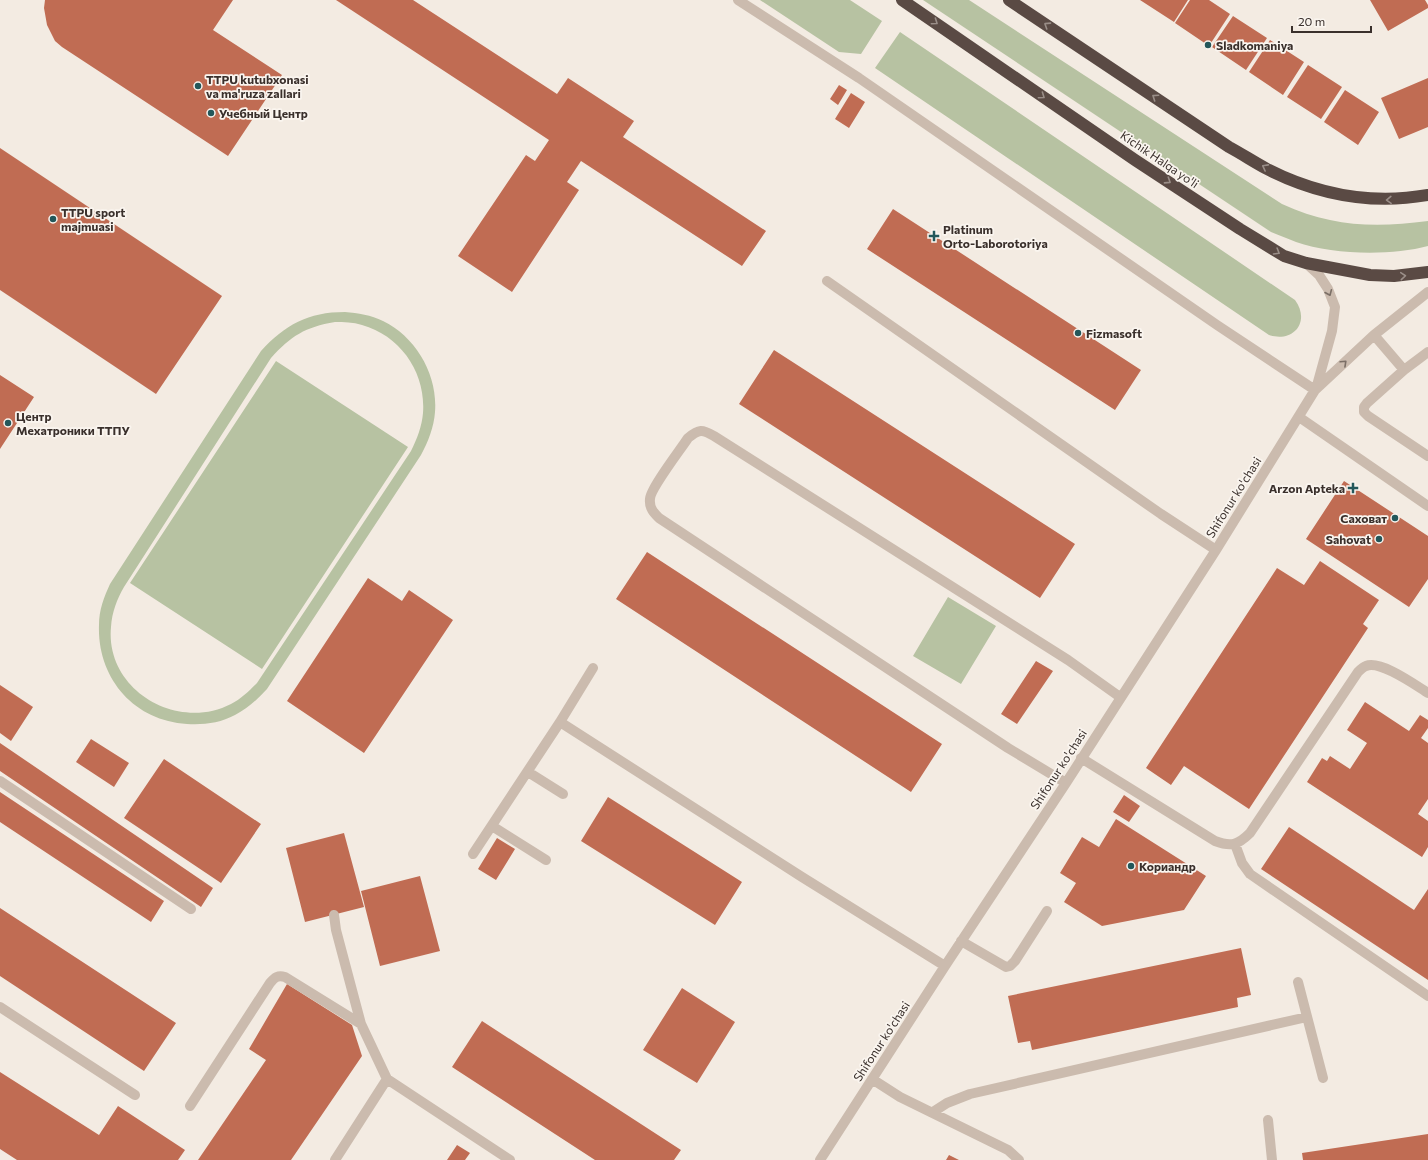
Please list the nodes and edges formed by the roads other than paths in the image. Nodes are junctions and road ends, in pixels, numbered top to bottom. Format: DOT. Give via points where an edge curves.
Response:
graph roads {
  1 [pos="738,0"];
  2 [pos="902,0"];
  3 [pos="1009,0"];
  4 [pos="1428,195"];
  5 [pos="1306,263"];
  6 [pos="1428,272"];
  7 [pos="827,281"];
  8 [pos="1428,292"];
  9 [pos="1374,335"];
  10 [pos="1428,352"];
  11 [pos="1404,370"];
  12 [pos="1315,390"];
  13 [pos="1299,417"];
  14 [pos="1428,456"];
  15 [pos="1428,506"];
  16 [pos="1216,550"];
  17 [pos="593,668"];
  18 [pos="1428,693"];
  19 [pos="1120,697"];
  20 [pos="560,722"];
  21 [pos="1081,758"];
  22 [pos="528,772"];
  23 [pos="0,781"];
  24 [pos="1066,783"];
  25 [pos="563,794"];
  26 [pos="492,826"];
  27 [pos="1235,844"];
  28 [pos="473,854"];
  29 [pos="546,860"];
  30 [pos="191,909"];
  31 [pos="1047,911"];
  32 [pos="334,914"];
  33 [pos="961,941"];
  34 [pos="945,966"];
  35 [pos="1298,982"];
  36 [pos="1428,996"];
  37 [pos="0,1007"];
  38 [pos="1307,1017"];
  39 [pos="361,1024"];
  40 [pos="1323,1078"];
  41 [pos="387,1079"];
  42 [pos="872,1079"];
  43 [pos="135,1095"];
  44 [pos="190,1106"];
  45 [pos="933,1112"];
  46 [pos="1268,1120"];
  47 [pos="335,1160"];
  48 [pos="510,1160"];
  49 [pos="820,1160"];
  50 [pos="1019,1160"];
  51 [pos="1272,1160"];
  1 -- 12 [label="street" via="903,108"];
  2 -- 5 [label="highway, Kichik Halqa yo'li, one-way" via="1233,224 1284,256"];
  4 -- 3 [label="highway, one-way" via="1392,200 1351,197 1312,187 1268,169 1229,147"];
  5 -- 6 [label="highway, Kichik Halqa yo'li, one-way" via="1383,276 1406,276"];
  5 -- 12 [label="street, Shifonur ko'chasi, one-way" via="1319,275 1335,307 1332,331"];
  7 -- 16 [label="street"];
  8 -- 9 [label="street, Shifonur ko'chasi"];
  9 -- 11 [label="street"];
  12 -- 9 [label="street, Shifonur ko'chasi, one-way"];
  10 -- 11 [label="street"];
  11 -- 14 [label="street" via="1364,406 1364,412"];
  12 -- 13 [label="street, Shifonur ko'chasi"];
  13 -- 15 [label="street"];
  13 -- 16 [label="street, Shifonur ko'chasi"];
  16 -- 19 [label="street, Shifonur ko'chasi"];
  17 -- 20 [label="street"];
  18 -- 27 [label="street" via="1378,666 1366,666 1358,672 1250,834"];
  19 -- 21 [label="street, Shifonur ko'chasi"];
  19 -- 24 [label="street" via="1061,656 705,431 695,432 688,438 653,489 651,509 660,518 1008,748"];
  20 -- 22 [label="street"];
  20 -- 34 [label="street"];
  21 -- 24 [label="street, Shifonur ko'chasi"];
  21 -- 27 [label="street" via="1215,841 1226,845"];
  22 -- 25 [label="street"];
  22 -- 26 [label="street"];
  23 -- 30 [label="street"];
  24 -- 33 [label="street, Shifonur ko'chasi"];
  26 -- 28 [label="street"];
  26 -- 29 [label="street"];
  27 -- 36 [label="street" via="1242,863 1250,874"];
  31 -- 33 [label="street" via="1010,966 1006,967"];
  32 -- 39 [label="street"];
  33 -- 34 [label="street, Shifonur ko'chasi"];
  34 -- 42 [label="street, Shifonur ko'chasi"];
  35 -- 38 [label="street"];
  37 -- 43 [label="street"];
  38 -- 40 [label="street"];
  38 -- 45 [label="street" via="970,1094 947,1102"];
  39 -- 41 [label="street"];
  39 -- 44 [label="street" via="285,977 274,978"];
  41 -- 47 [label="street"];
  41 -- 48 [label="street"];
  42 -- 45 [label="street" via="900,1097"];
  42 -- 49 [label="street, Shifonur ko'chasi"];
  45 -- 50 [label="street" via="1008,1150"];
  46 -- 51 [label="street"];
}
